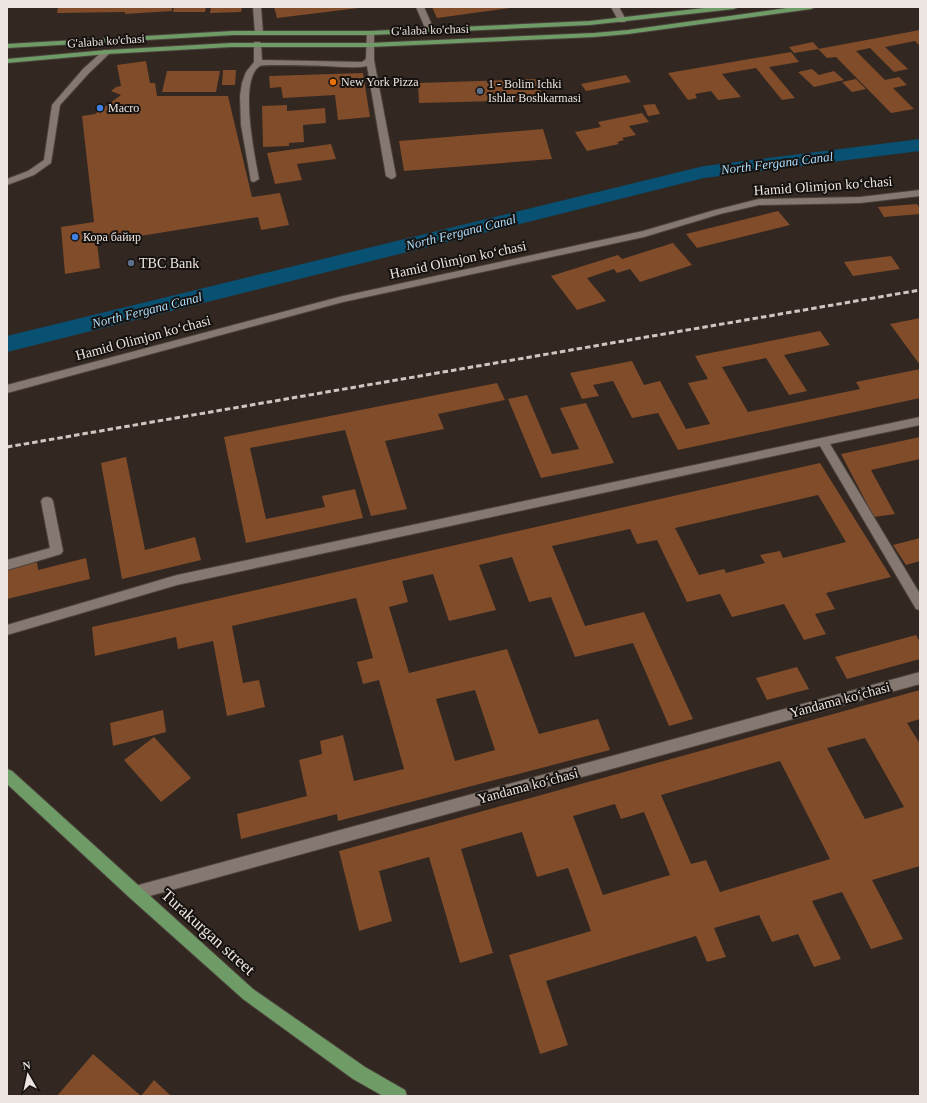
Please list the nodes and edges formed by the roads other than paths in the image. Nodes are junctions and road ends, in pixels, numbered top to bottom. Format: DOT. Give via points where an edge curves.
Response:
graph roads {
  1 [pos="257,7"];
  2 [pos="420,7"];
  3 [pos="615,7"];
  4 [pos="734,7"];
  5 [pos="811,7"];
  6 [pos="695,9"];
  7 [pos="622,20"];
  8 [pos="430,30"];
  9 [pos="259,32"];
  10 [pos="370,33"];
  11 [pos="256,44"];
  12 [pos="370,44"];
  13 [pos="7,46"];
  14 [pos="107,52"];
  15 [pos="370,60"];
  16 [pos="7,61"];
  17 [pos="258,63"];
  18 [pos="391,176"];
  19 [pos="254,179"];
  20 [pos="7,182"];
  21 [pos="920,193"];
  22 [pos="7,389"];
  23 [pos="920,421"];
  24 [pos="824,443"];
  25 [pos="47,501"];
  26 [pos="7,565"];
  27 [pos="920,605"];
  28 [pos="7,630"];
  29 [pos="920,678"];
  30 [pos="7,775"];
  31 [pos="135,893"];
  32 [pos="400,1096"];
  1 -- 9 [label="street"];
  2 -- 8 [label="street"];
  3 -- 7 [label="street"];
  4 -- 6 [label="main road, G'alaba ko'chasi"];
  5 -- 12 [label="main road, G'alaba ko'chasi" via="594,35"];
  6 -- 7 [label="main road, G'alaba ko'chasi"];
  7 -- 8 [label="main road, G'alaba ko'chasi"];
  8 -- 10 [label="main road, G'alaba ko'chasi"];
  9 -- 10 [label="main road, G'alaba ko'chasi"];
  9 -- 13 [label="main road, G'alaba ko'chasi"];
  10 -- 12 [label="street"];
  11 -- 12 [label="main road, G'alaba ko'chasi"];
  11 -- 14 [label="main road, G'alaba ko'chasi"];
  11 -- 17 [label="street"];
  12 -- 15 [label="street"];
  14 -- 16 [label="main road, G'alaba ko'chasi"];
  14 -- 20 [label="street" via="56,105 48,160 31,173"];
  15 -- 17 [label="street" via="356,65"];
  15 -- 18 [label="street"];
  17 -- 19 [label="street" via="250,72 244,96"];
  21 -- 22 [label="street, Hamid Olimjon koʻchasi" via="860,200 759,202 644,234 343,299"];
  23 -- 24 [label="street"];
  24 -- 27 [label="street"];
  24 -- 28 [label="street" via="177,580"];
  25 -- 26 [label="street" via="57,551"];
  29 -- 31 [label="street, Yandama koʻchasi"];
  30 -- 31 [label="main road, Turakurgan street"];
  31 -- 32 [label="main road, Turakurgan street" via="248,994 359,1073"];
}
